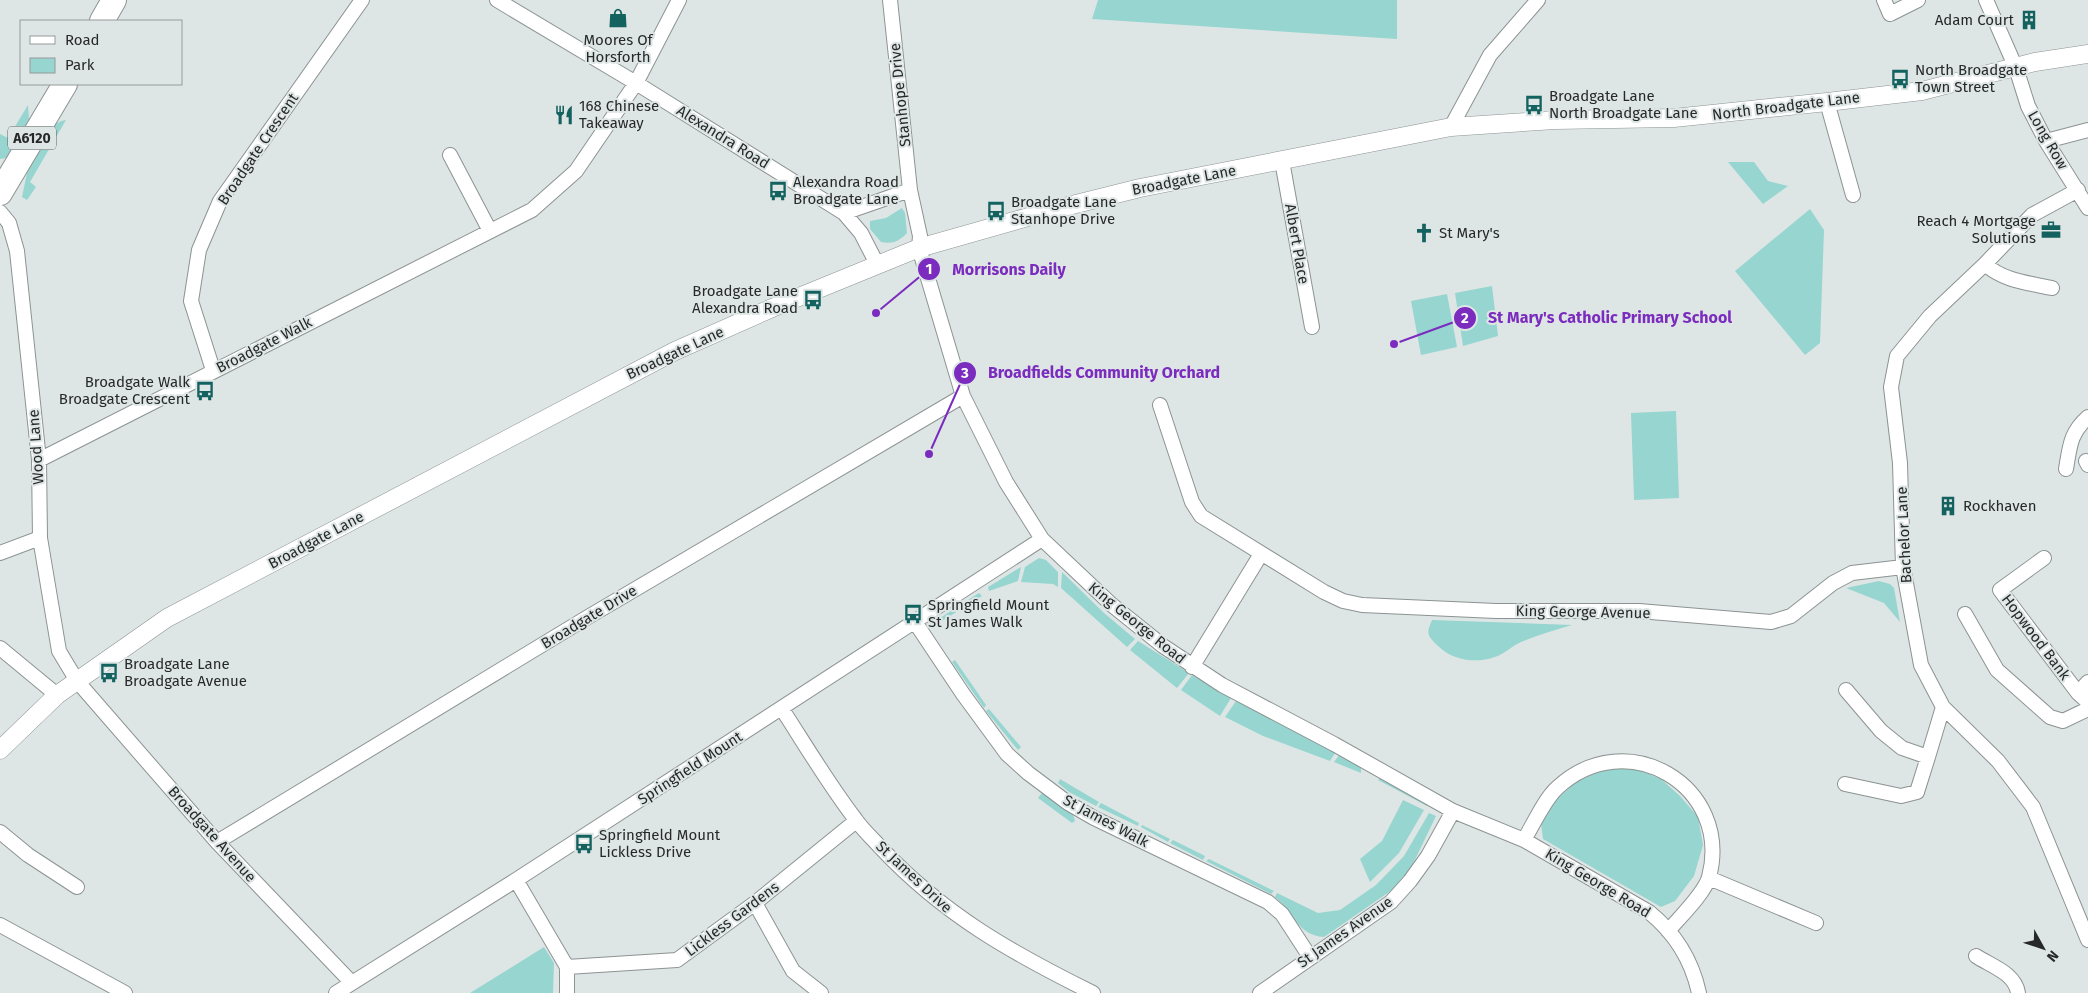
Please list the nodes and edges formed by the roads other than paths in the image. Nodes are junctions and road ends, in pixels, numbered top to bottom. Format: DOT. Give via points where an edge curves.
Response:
graph roads {
  1 [pos="114,0"];
  2 [pos="362,0"];
  3 [pos="497,0"];
  4 [pos="680,0"];
  5 [pos="890,0"];
  6 [pos="1884,0"];
  7 [pos="1918,0"];
  8 [pos="1986,0"];
  9 [pos="1535,2"];
  10 [pos="103,20"];
  11 [pos="2088,54"];
  12 [pos="2016,68"];
  13 [pos="636,83"];
  14 [pos="64,85"];
  15 [pos="1827,102"];
  16 [pos="1451,127"];
  17 [pos="2088,130"];
  18 [pos="2046,141"];
  19 [pos="450,155"];
  20 [pos="1282,161"];
  21 [pos="910,190"];
  22 [pos="2078,190"];
  23 [pos="0,193"];
  24 [pos="1853,195"];
  25 [pos="2088,208"];
  26 [pos="0,212"];
  27 [pos="844,213"];
  28 [pos="490,231"];
  29 [pos="919,248"];
  30 [pos="877,264"];
  31 [pos="1985,264"];
  32 [pos="2052,288"];
  33 [pos="1312,327"];
  34 [pos="213,370"];
  35 [pos="963,396"];
  36 [pos="1160,405"];
  37 [pos="2088,417"];
  38 [pos="39,460"];
  39 [pos="2066,469"];
  40 [pos="40,538"];
  41 [pos="1042,539"];
  42 [pos="0,553"];
  43 [pos="1261,554"];
  44 [pos="2044,558"];
  45 [pos="1903,567"];
  46 [pos="1965,614"];
  47 [pos="914,622"];
  48 [pos="0,648"];
  49 [pos="1192,667"];
  50 [pos="77,681"];
  51 [pos="2088,682"];
  52 [pos="1846,690"];
  53 [pos="57,695"];
  54 [pos="2083,697"];
  55 [pos="1943,707"];
  56 [pos="782,709"];
  57 [pos="2088,709"];
  58 [pos="0,750"];
  59 [pos="1928,757"];
  60 [pos="1845,784"];
  61 [pos="1453,811"];
  62 [pos="856,821"];
  63 [pos="0,832"];
  64 [pos="1524,840"];
  65 [pos="217,842"];
  66 [pos="1709,878"];
  67 [pos="516,880"];
  68 [pos="77,887"];
  69 [pos="756,903"];
  70 [pos="1816,924"];
  71 [pos="0,925"];
  72 [pos="1668,931"];
  73 [pos="2088,940"];
  74 [pos="1976,956"];
  75 [pos="1310,957"];
  76 [pos="567,967"];
  77 [pos="352,983"];
  78 [pos="125,993"];
  79 [pos="336,993"];
  80 [pos="567,993"];
  81 [pos="821,993"];
  82 [pos="1093,993"];
  83 [pos="1260,993"];
  84 [pos="1699,993"];
  85 [pos="2018,993"];
  1 -- 10 [label="highway"];
  2 -- 34 [label="street, Broadgate Crescent" via="220,202 199,250 191,301"];
  3 -- 13 [label="street, Alexandra Road"];
  4 -- 13 [label="street, Broadgate Walk"];
  5 -- 21 [label="street, Stanhope Drive"];
  6 -- 7 [label="street" via="1890,14"];
  8 -- 12 [label="street, Long Row"];
  9 -- 16 [label="street" via="1490,56"];
  11 -- 12 [label="street, North Broadgate Lane"];
  12 -- 15 [label="street, North Broadgate Lane" via="1922,91"];
  12 -- 18 [label="street, Long Row" via="2028,106"];
  13 -- 27 [label="street, Alexandra Road"];
  13 -- 28 [label="street, Broadgate Walk" via="576,171 532,210"];
  14 -- 23 [label="highway, A6120"];
  15 -- 16 [label="street, North Broadgate Lane" via="1674,118 1537,121"];
  15 -- 24 [label="street"];
  16 -- 20 [label="street, Broadgate Lane"];
  17 -- 18 [label="street"];
  18 -- 22 [label="street, Long Row"];
  19 -- 28 [label="street"];
  20 -- 29 [label="street, Broadgate Lane" via="1140,188"];
  20 -- 33 [label="street, Albert Place"];
  21 -- 27 [label="street"];
  21 -- 29 [label="street, Stanhope Drive" via="920,236"];
  22 -- 25 [label="street, Long Row"];
  22 -- 31 [label="street, Bachelor Lane" via="2032,215"];
  26 -- 38 [label="street, Wood Lane" via="9,223 16,251"];
  27 -- 30 [label="street, Alexandra Road" via="861,232"];
  28 -- 34 [label="street, Broadgate Walk"];
  29 -- 30 [label="street, Broadgate Lane"];
  29 -- 35 [label="street, King George Road"];
  30 -- 50 [label="street, Broadgate Lane" via="675,351 582,398 167,618"];
  31 -- 32 [label="street" via="2002,276"];
  31 -- 45 [label="street, Bachelor Lane" via="1930,316 1897,356 1891,387 1900,463"];
  34 -- 38 [label="street, Broadgate Walk"];
  35 -- 41 [label="street, King George Road" via="1006,482"];
  35 -- 65 [label="street, Broadgate Drive" via="588,617"];
  36 -- 43 [label="street, King George Avenue" via="1192,502 1202,516"];
  37 -- 39 [label="street" via="2077,427 2071,440"];
  38 -- 40 [label="street, Wood Lane"];
  40 -- 42 [label="street"];
  40 -- 50 [label="street, Wood Lane" via="59,651"];
  41 -- 47 [label="street, Springfield Mount"];
  41 -- 49 [label="street, King George Road" via="1112,605"];
  43 -- 45 [label="street, King George Avenue" via="1324,592 1362,605 1496,611 1639,611 1771,622 1791,616 1833,583 1852,573"];
  43 -- 49 [label="street"];
  44 -- 54 [label="street, Hopwood Bank" via="2000,590"];
  45 -- 55 [label="street, Bachelor Lane" via="1921,665"];
  46 -- 57 [label="street" via="1997,670 2050,717 2063,721"];
  47 -- 56 [label="street, Springfield Mount"];
  47 -- 75 [label="street, St James Walk" via="1007,754 1028,774 1094,818 1268,902 1282,914"];
  48 -- 53 [label="street"];
  49 -- 61 [label="street, King George Road"];
  50 -- 53 [label="street, Broadgate Lane"];
  50 -- 65 [label="street, Broadgate Avenue"];
  51 -- 54 [label="street"];
  52 -- 59 [label="street" via="1881,731 1902,748"];
  53 -- 58 [label="street, Broadgate Lane"];
  55 -- 59 [label="street"];
  55 -- 73 [label="street, Bachelor Lane" via="1998,761 2032,807"];
  56 -- 62 [label="street, St James Drive"];
  56 -- 67 [label="street, Springfield Mount"];
  59 -- 60 [label="street" via="1917,792 1901,796"];
  61 -- 64 [label="street, King George Road"];
  61 -- 75 [label="street, St James Avenue" via="1428,856 1391,902"];
  62 -- 69 [label="street, Lickless Gardens"];
  62 -- 82 [label="street, St James Drive" via="896,864 974,928"];
  63 -- 68 [label="street" via="28,856"];
  64 -- 66 [label="street" via="1556,789 1583,770 1610,761 1633,761 1656,767 1684,786 1703,810 1713,844"];
  64 -- 72 [label="street, King George Road" via="1649,912"];
  65 -- 77 [label="street, Broadgate Avenue"];
  66 -- 70 [label="street"];
  66 -- 72 [label="street"];
  67 -- 76 [label="street"];
  67 -- 77 [label="street, Springfield Mount"];
  69 -- 76 [label="street, Lickless Gardens" via="677,960"];
  69 -- 81 [label="street" via="793,971"];
  71 -- 78 [label="street"];
  72 -- 84 [label="street, King George Road" via="1686,954"];
  74 -- 85 [label="street" via="2012,978"];
  75 -- 83 [label="street, St James Avenue"];
  76 -- 80 [label="street"];
  77 -- 79 [label="street, Springfield Mount"];
}
